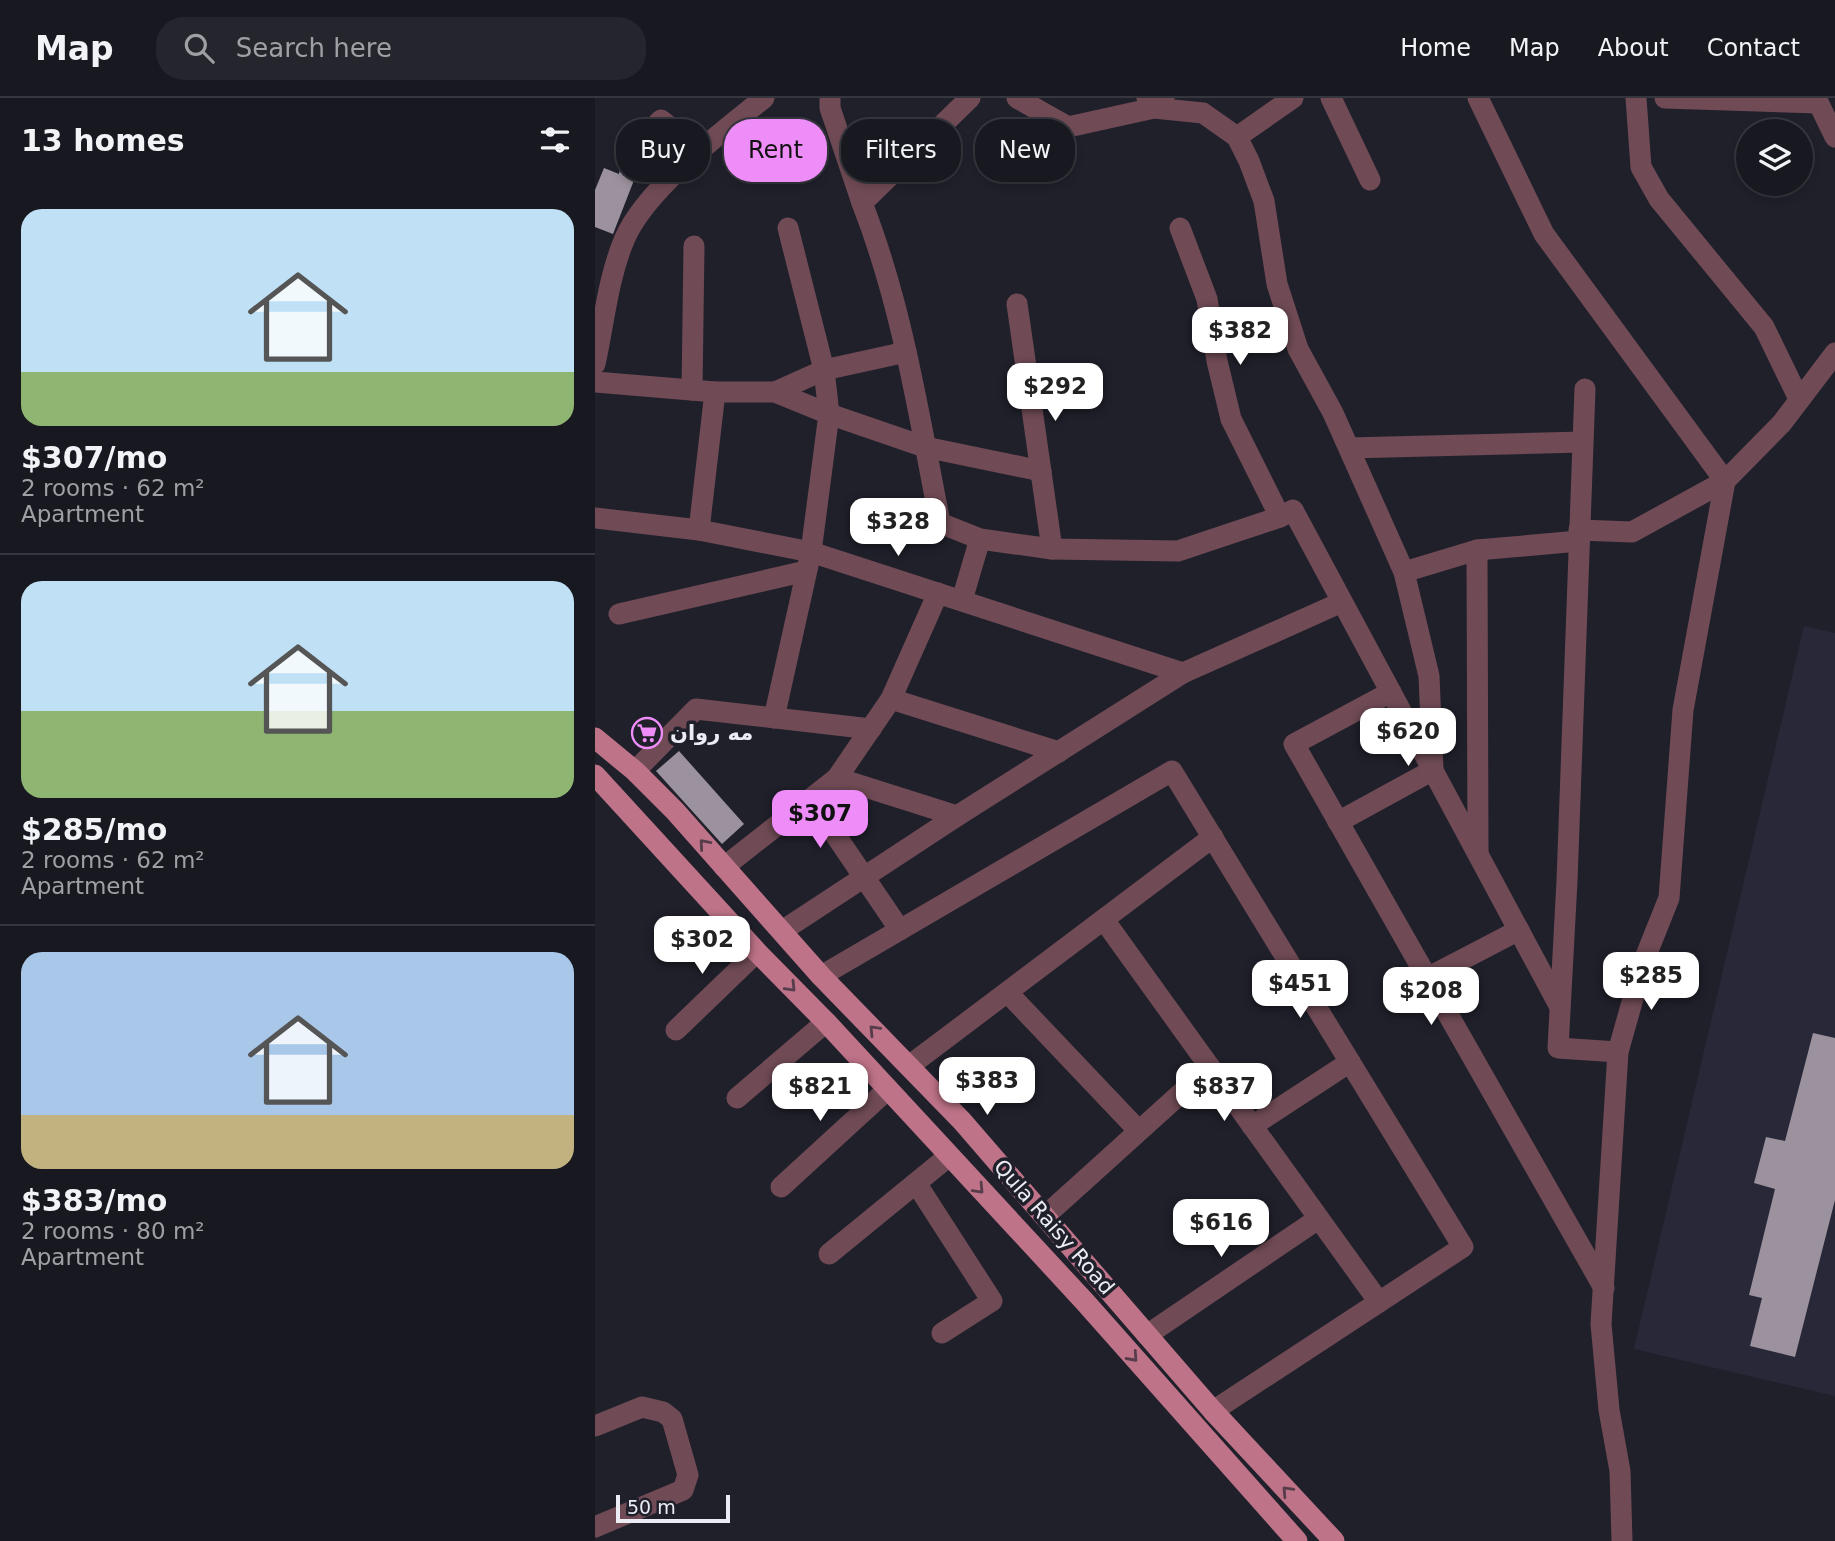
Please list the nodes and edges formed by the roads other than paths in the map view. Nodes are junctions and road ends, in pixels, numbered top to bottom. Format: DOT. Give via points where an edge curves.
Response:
graph roads {
  1 [pos="765,98"];
  2 [pos="830,98"];
  3 [pos="970,98"];
  4 [pos="1017,98"];
  5 [pos="1293,98"];
  6 [pos="1331,98"];
  7 [pos="1478,98"];
  8 [pos="1636,98"];
  9 [pos="1665,98"];
  10 [pos="1817,100"];
  11 [pos="1155,101"];
  12 [pos="1237,136"];
  13 [pos="1835,137"];
  14 [pos="710,142"];
  15 [pos="1370,180"];
  16 [pos="670,182"];
  17 [pos="862,203"];
  18 [pos="788,228"];
  19 [pos="1180,228"];
  20 [pos="694,246"];
  21 [pos="1017,304"];
  22 [pos="906,352"];
  23 [pos="1835,353"];
  24 [pos="595,364"];
  25 [pos="824,370"];
  26 [pos="595,382"];
  27 [pos="1584,389"];
  28 [pos="692,390"];
  29 [pos="715,392"];
  30 [pos="775,392"];
  31 [pos="1799,399"];
  32 [pos="829,414"];
  33 [pos="1583,442"];
  34 [pos="925,447"];
  35 [pos="1349,448"];
  36 [pos="1041,471"];
  37 [pos="1725,481"];
  38 [pos="1280,517"];
  39 [pos="595,518"];
  40 [pos="699,530"];
  41 [pos="1579,535"];
  42 [pos="980,539"];
  43 [pos="1052,549"];
  44 [pos="1477,550"];
  45 [pos="809,562"];
  46 [pos="1404,572"];
  47 [pos="938,593"];
  48 [pos="962,600"];
  49 [pos="1342,602"];
  50 [pos="619,614"];
  51 [pos="1184,673"];
  52 [pos="1391,692"];
  53 [pos="891,699"];
  54 [pos="774,718"];
  55 [pos="871,729"];
  56 [pos="595,738"];
  57 [pos="1059,752"];
  58 [pos="1433,770"];
  59 [pos="635,771"];
  60 [pos="595,775"];
  61 [pos="837,778"];
  62 [pos="811,799"];
  63 [pos="957,816"];
  64 [pos="1338,822"];
  65 [pos="1213,838"];
  66 [pos="1478,854"];
  67 [pos="724,867"];
  68 [pos="864,877"];
  69 [pos="1104,920"];
  70 [pos="900,930"];
  71 [pos="1519,930"];
  72 [pos="782,932"];
  73 [pos="757,952"];
  74 [pos="821,976"];
  75 [pos="1427,978"];
  76 [pos="1009,993"];
  77 [pos="1560,1007"];
  78 [pos="826,1022"];
  79 [pos="676,1030"];
  80 [pos="1618,1052"];
  81 [pos="1350,1062"];
  82 [pos="909,1066"];
  83 [pos="1209,1067"];
  84 [pos="888,1089"];
  85 [pos="737,1098"];
  86 [pos="1252,1126"];
  87 [pos="1138,1130"];
  88 [pos="949,1156"];
  89 [pos="916,1183"];
  90 [pos="781,1187"];
  91 [pos="1045,1216"];
  92 [pos="1318,1219"];
  93 [pos="828,1254"];
  94 [pos="1104,1285"];
  95 [pos="1604,1288"];
  96 [pos="1379,1302"];
  97 [pos="1085,1303"];
  98 [pos="942,1333"];
  99 [pos="1147,1335"];
  100 [pos="1213,1411"];
  101 [pos="595,1426"];
  102 [pos="595,1527"];
  103 [pos="1297,1541"];
  104 [pos="1334,1541"];
  105 [pos="1622,1541"];
  1 -- 14 [label="street"];
  2 -- 17 [label="street"];
  3 -- 17 [label="street"];
  4 -- 11 [label="street" via="1068,127"];
  5 -- 12 [label="street"];
  6 -- 15 [label="street"];
  7 -- 37 [label="street" via="1544,234"];
  8 -- 31 [label="street" via="1641,167 1659,199 1764,327"];
  9 -- 10 [label="street"];
  10 -- 13 [label="street"];
  11 -- 12 [label="street" via="1203,113"];
  12 -- 35 [label="street" via="1264,201 1277,284 1298,349"];
  16 -- 24 [label="street" via="625,238"];
  17 -- 22 [label="street"];
  18 -- 25 [label="street"];
  19 -- 38 [label="street" via="1207,299 1231,419"];
  20 -- 28 [label="street"];
  21 -- 36 [label="street"];
  22 -- 25 [label="street"];
  22 -- 34 [label="street"];
  23 -- 31 [label="street"];
  25 -- 30 [label="street"];
  25 -- 32 [label="street"];
  26 -- 28 [label="street"];
  27 -- 33 [label="street"];
  28 -- 29 [label="street"];
  29 -- 30 [label="street"];
  29 -- 40 [label="street"];
  30 -- 32 [label="street"];
  31 -- 37 [label="street"];
  32 -- 34 [label="street"];
  32 -- 45 [label="street"];
  33 -- 35 [label="street"];
  33 -- 41 [label="street"];
  34 -- 36 [label="street"];
  34 -- 42 [label="street" via="940,523"];
  35 -- 46 [label="street"];
  36 -- 43 [label="street"];
  37 -- 41 [label="street" via="1632,533"];
  37 -- 80 [label="street" via="1683,710 1669,898 1643,963"];
  38 -- 43 [label="street" via="1178,551"];
  38 -- 49 [label="street" via="1293,510"];
  39 -- 40 [label="street"];
  40 -- 45 [label="street"];
  41 -- 44 [label="street"];
  41 -- 77 [label="street"];
  42 -- 43 [label="street"];
  42 -- 48 [label="street"];
  44 -- 46 [label="street"];
  44 -- 66 [label="street"];
  45 -- 47 [label="street"];
  45 -- 50 [label="street"];
  45 -- 54 [label="street"];
  46 -- 58 [label="street" via="1429,676"];
  47 -- 48 [label="street"];
  47 -- 53 [label="street"];
  48 -- 51 [label="street"];
  49 -- 51 [label="street"];
  49 -- 52 [label="street"];
  51 -- 57 [label="street"];
  52 -- 58 [label="street"];
  52 -- 64 [label="street" via="1293,744"];
  53 -- 55 [label="street"];
  53 -- 57 [label="street"];
  54 -- 55 [label="street"];
  54 -- 59 [label="street" via="696,709"];
  55 -- 61 [label="street"];
  56 -- 59 [label="main road, Qula Raisy Road"];
  57 -- 63 [label="street"];
  58 -- 64 [label="street"];
  58 -- 66 [label="street"];
  67 -- 59 [label="main road, Qula Raisy Road, one-way"];
  60 -- 73 [label="main road, Qula Raisy Road"];
  61 -- 62 [label="street"];
  61 -- 63 [label="street"];
  62 -- 67 [label="street"];
  62 -- 68 [label="street"];
  63 -- 68 [label="street"];
  64 -- 75 [label="street"];
  65 -- 69 [label="street"];
  65 -- 70 [label="street" via="1171,771"];
  65 -- 81 [label="street"];
  66 -- 71 [label="street"];
  67 -- 72 [label="main road, Qula Raisy Road"];
  68 -- 70 [label="street"];
  68 -- 72 [label="street"];
  69 -- 76 [label="street"];
  69 -- 83 [label="street"];
  70 -- 74 [label="street"];
  71 -- 75 [label="street"];
  71 -- 77 [label="street"];
  72 -- 74 [label="main road, Qula Raisy Road"];
  73 -- 78 [label="main road, Qula Raisy Road, one-way"];
  73 -- 79 [label="street"];
  82 -- 74 [label="main road, Qula Raisy Road, one-way"];
  75 -- 95 [label="street"];
  76 -- 82 [label="street"];
  76 -- 87 [label="street"];
  77 -- 80 [label="street" via="1558,1048"];
  78 -- 84 [label="main road, Qula Raisy Road"];
  78 -- 85 [label="street"];
  80 -- 95 [label="street"];
  81 -- 86 [label="street"];
  81 -- 96 [label="street" via="1463,1247"];
  82 -- 91 [label="main road, Qula Raisy Road"];
  83 -- 86 [label="street"];
  83 -- 87 [label="street"];
  84 -- 88 [label="main road, Qula Raisy Road"];
  84 -- 90 [label="street"];
  86 -- 92 [label="street"];
  87 -- 91 [label="street"];
  88 -- 89 [label="street"];
  88 -- 97 [label="main road, Qula Raisy Road, one-way"];
  89 -- 93 [label="street"];
  89 -- 98 [label="street" via="992,1301"];
  91 -- 94 [label="main road, Qula Raisy Road"];
  92 -- 96 [label="street"];
  92 -- 99 [label="street"];
  94 -- 97 [label="main road"];
  94 -- 99 [label="main road, Qula Raisy Road"];
  95 -- 105 [label="street" via="1601,1324 1620,1471"];
  96 -- 100 [label="street"];
  97 -- 103 [label="main road, Qula Raisy Road, one-way"];
  99 -- 100 [label="main road, Qula Raisy Road"];
  104 -- 100 [label="main road, Qula Raisy Road, one-way"];
  101 -- 102 [label="street" via="642,1407 663,1412 672,1419 688,1475 683,1490"];
}
